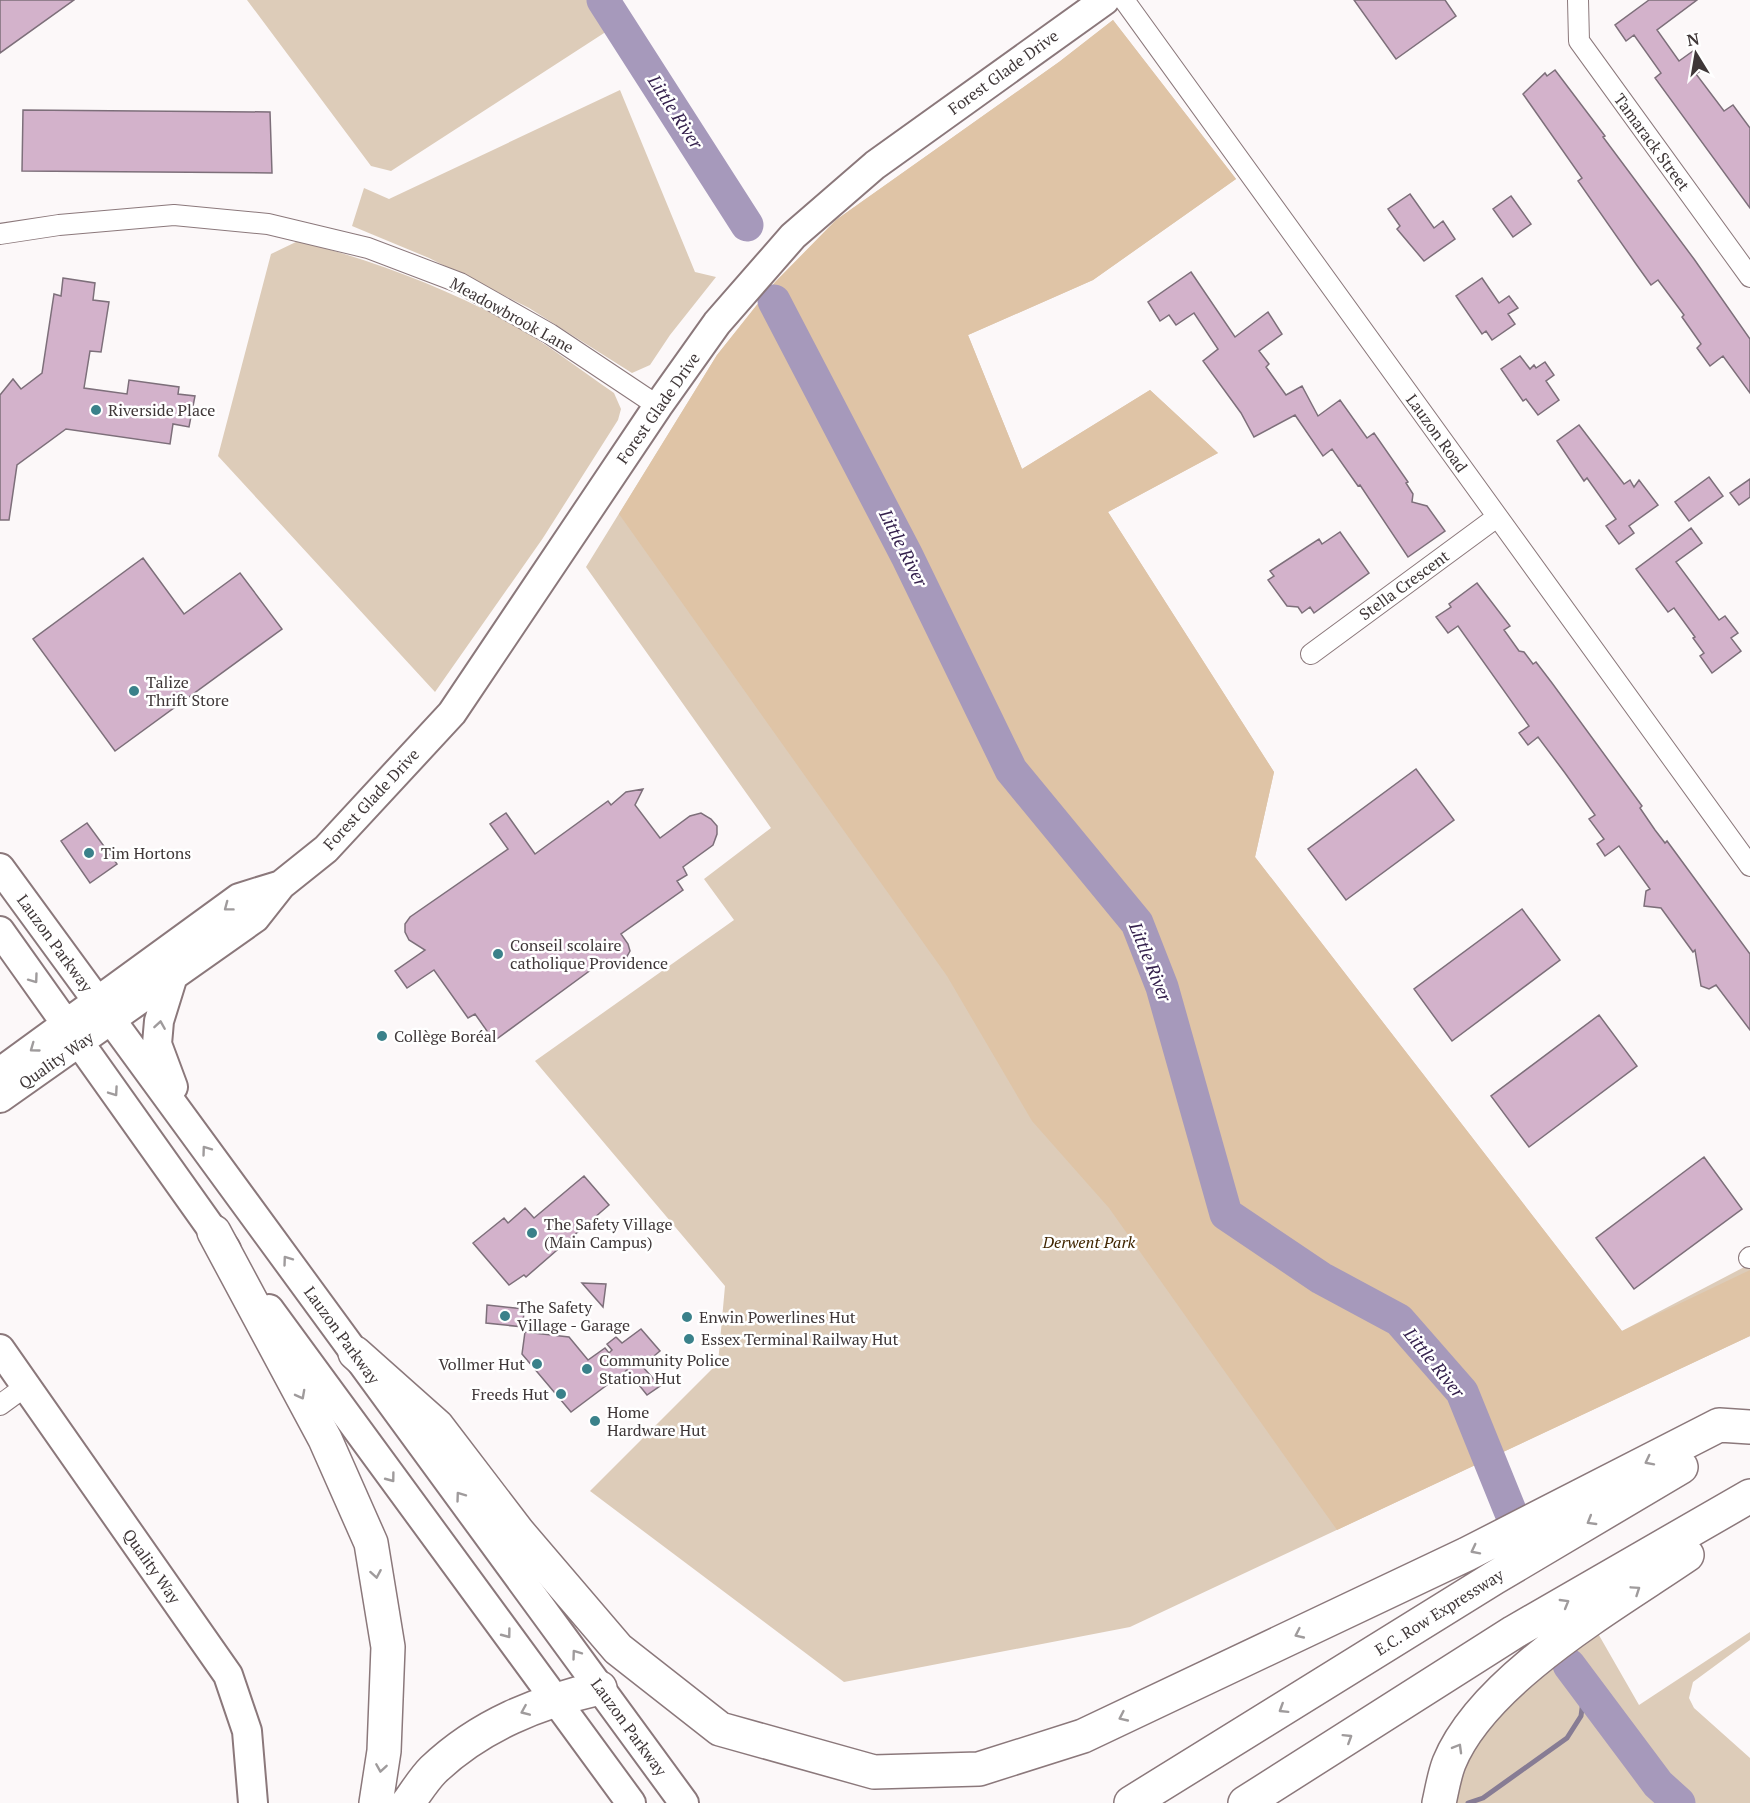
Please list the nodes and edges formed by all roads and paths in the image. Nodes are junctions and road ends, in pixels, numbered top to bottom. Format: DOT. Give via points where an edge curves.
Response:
graph roads {
  1 [pos="1105,0"];
  2 [pos="1124,0"];
  3 [pos="1578,0"];
  4 [pos="0,234"];
  5 [pos="1750,276"];
  6 [pos="658,406"];
  7 [pos="1497,516"];
  8 [pos="1311,654"];
  9 [pos="1750,866"];
  10 [pos="0,868"];
  11 [pos="281,885"];
  12 [pos="0,931"];
  13 [pos="172,979"];
  14 [pos="106,1011"];
  15 [pos="74,1034"];
  16 [pos="0,1072"];
  17 [pos="0,1098"];
  18 [pos="185,1120"];
  19 [pos="214,1232"];
  20 [pos="0,1349"];
  21 [pos="355,1353"];
  22 [pos="26,1386"];
  23 [pos="0,1405"];
  24 [pos="1750,1427"];
  25 [pos="1750,1496"];
  26 [pos="1750,1514"];
  27 [pos="600,1688"];
  28 [pos="555,1698"];
  29 [pos="253,1803"];
  30 [pos="376,1803"];
  31 [pos="408,1803"];
  32 [pos="631,1803"];
  33 [pos="684,1803"];
  34 [pos="1131,1803"];
  35 [pos="1245,1803"];
  36 [pos="1439,1803"];
  1 -- 6 [label="street, Forest Glade Drive" via="875,165 793,236 717,323"];
  2 -- 7 [label="street, Lauzon Road"];
  3 -- 5 [label="street, Tamarack Street" via="1578,41"];
  4 -- 6 [label="street, Meadowbrook Lane" via="174,215 268,224 368,248 460,283 550,334"];
  6 -- 11 [label="street, Forest Glade Drive" via="452,712 326,849"];
  7 -- 8 [label="street, Stella Crescent"];
  7 -- 9 [label="street, Lauzon Road"];
  10 -- 14 [label="street, Lauzon Parkway"];
  11 -- 13 [label="street, Forest Glade Drive" via="255,918"];
  11 -- 14 [label="street, Forest Glade Drive, one-way" via="240,898"];
  12 -- 15 [label="street, one-way"];
  13 -- 14 [label="street, Forest Glade Drive"];
  18 -- 13 [label="street, one-way" via="157,1044 159,1021"];
  14 -- 15 [label="street, Quality Way"];
  14 -- 18 [label="street, Lauzon Parkway"];
  15 -- 16 [label="street, Quality Way, one-way"];
  15 -- 17 [label="street, Quality Way"];
  15 -- 19 [label="street, one-way"];
  21 -- 18 [label="street, Lauzon Parkway, one-way"];
  19 -- 28 [label="street, one-way"];
  19 -- 30 [label="highway, one-way" via="325,1439 371,1543 388,1647 384,1751"];
  20 -- 22 [label="street, Quality Way"];
  24 -- 21 [label="highway, one-way" via="1719,1425 1467,1554 1083,1736 979,1769 874,1772 720,1729 618,1649 518,1532 437,1426"];
  27 -- 21 [label="street, Lauzon Parkway, one-way"];
  22 -- 23 [label="street"];
  22 -- 29 [label="street, Quality Way" via="228,1675 247,1731"];
  24 -- 34 [label="highway, E.C. Row Expressway, one-way" via="1494,1578"];
  35 -- 25 [label="highway, one-way" via="1514,1632"];
  36 -- 26 [label="highway, one-way" via="1449,1763 1472,1724 1536,1658"];
  27 -- 28 [label="highway"];
  27 -- 33 [label="street, Lauzon Parkway"];
  28 -- 31 [label="highway, one-way" via="486,1728 433,1770"];
  28 -- 32 [label="street"];
}
